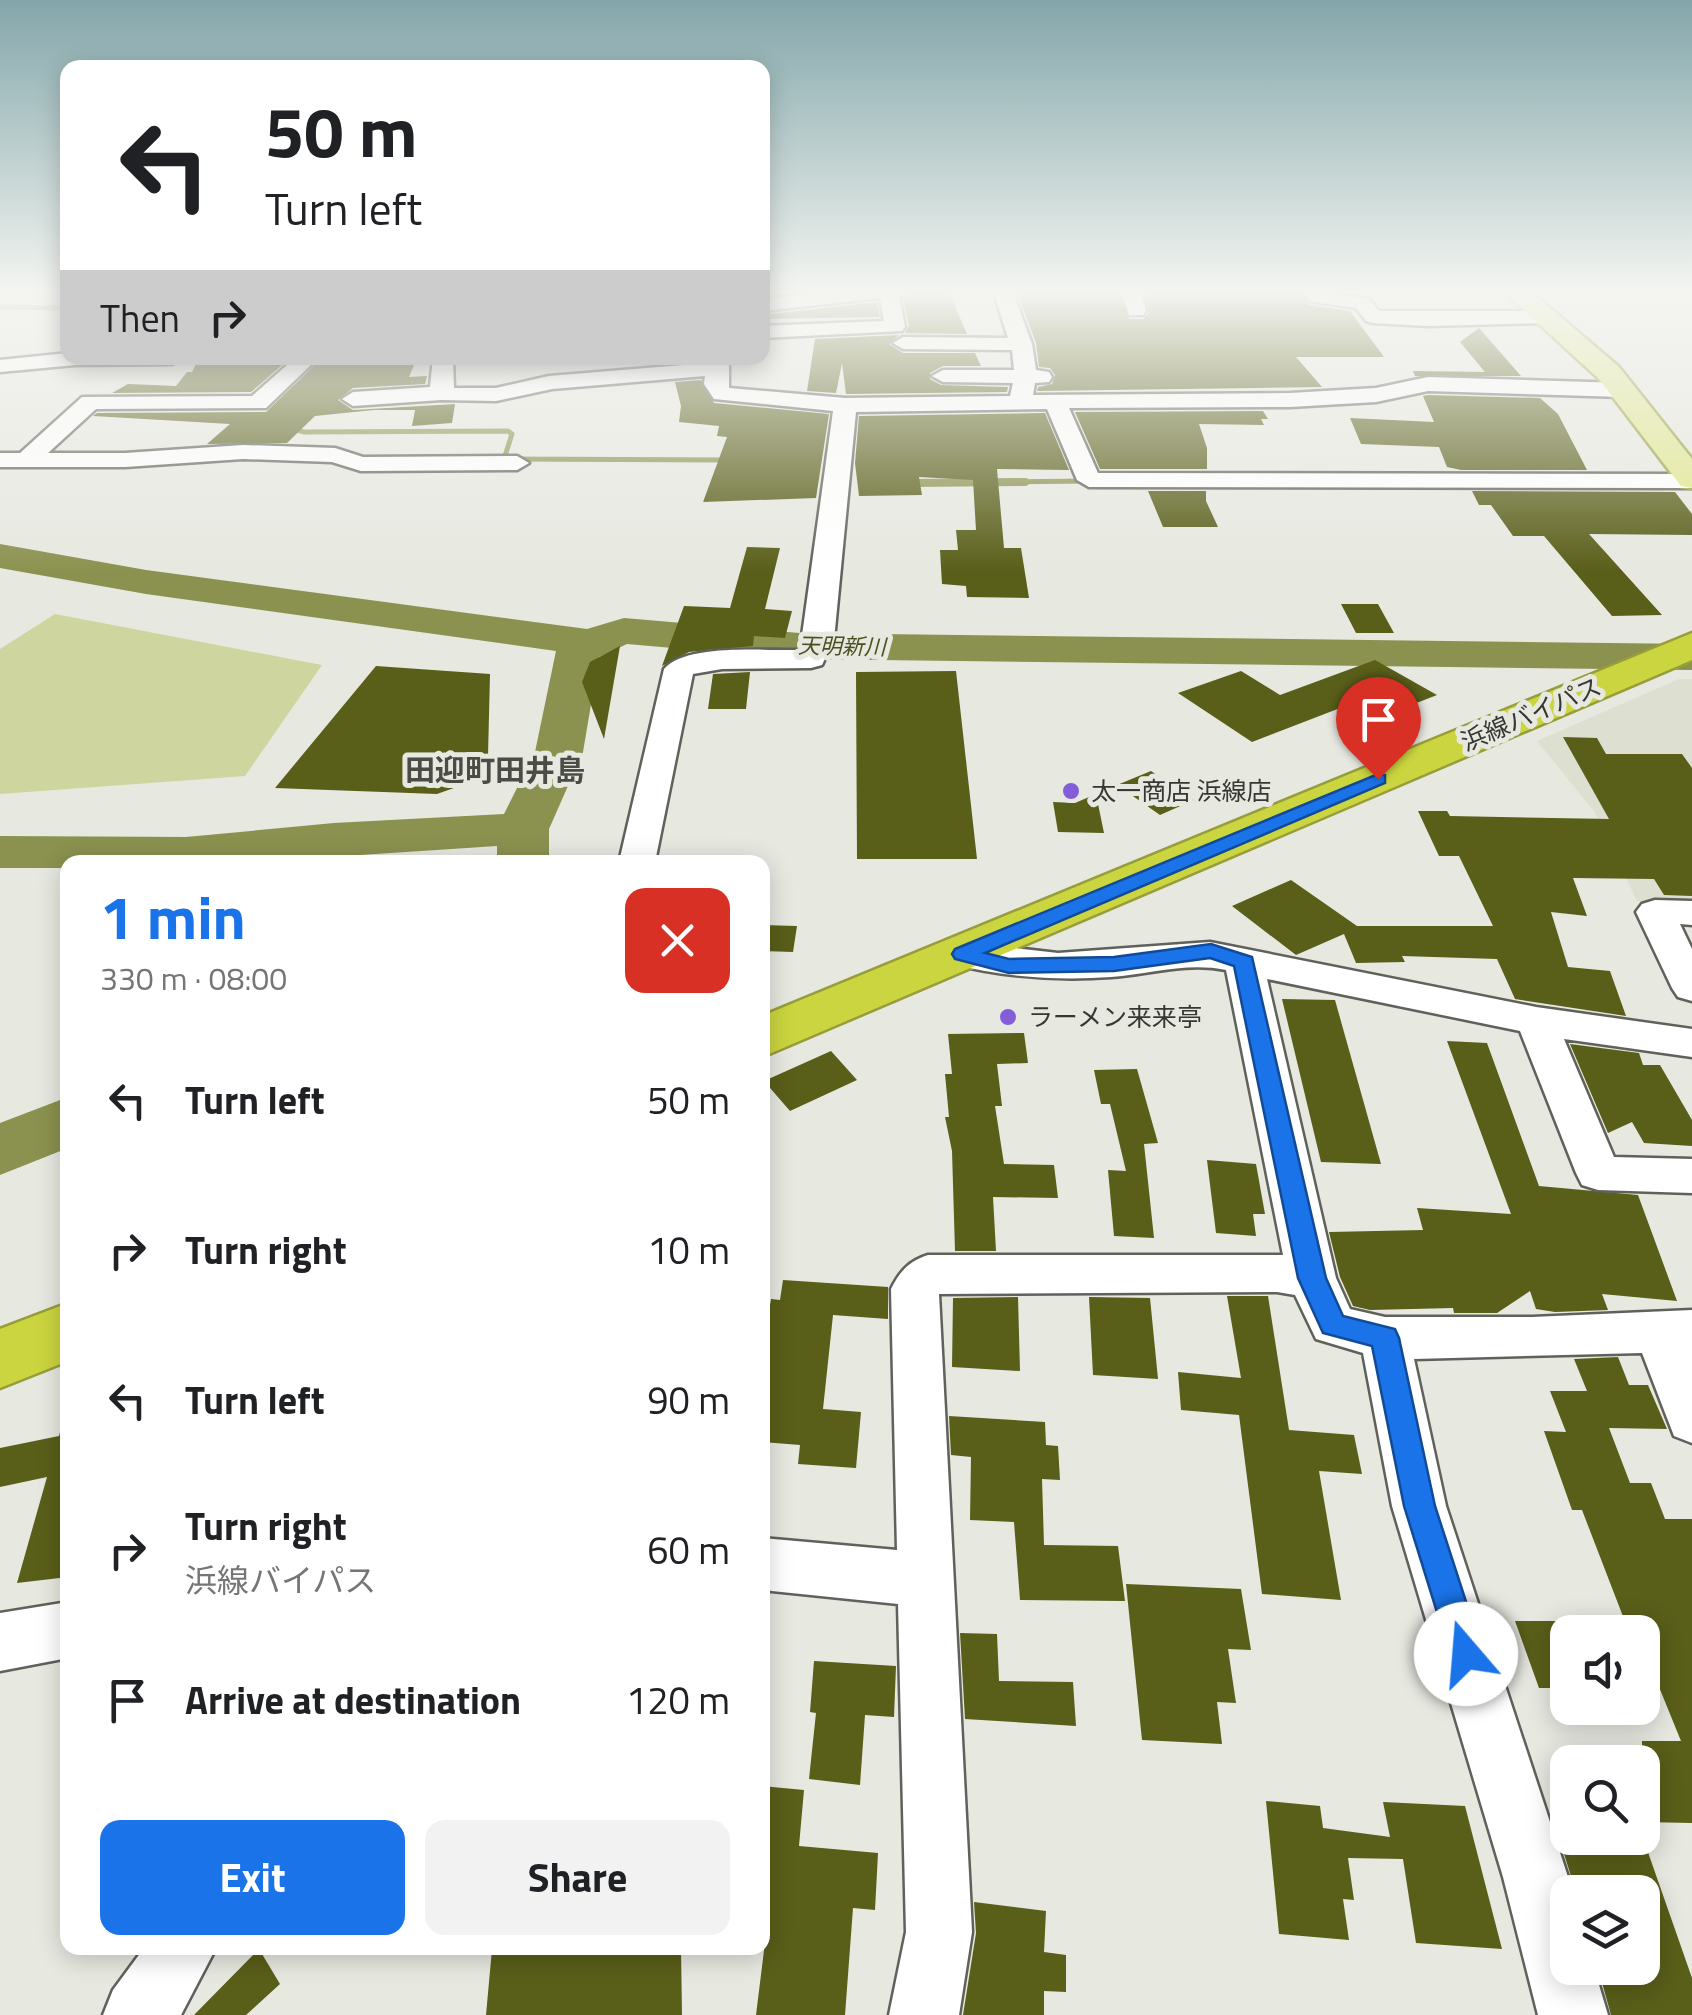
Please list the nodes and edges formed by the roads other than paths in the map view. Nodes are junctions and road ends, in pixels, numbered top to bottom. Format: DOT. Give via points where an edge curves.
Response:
graph roads {
  1 [pos="279,384"];
  2 [pos="443,384"];
  3 [pos="546,384"];
  4 [pos="716,384"];
  5 [pos="1026,384"];
  6 [pos="1428,384"];
  7 [pos="1429,384"];
  8 [pos="1617,384"];
  9 [pos="1623,390"];
  10 [pos="442,393"];
  11 [pos="353,399"];
  12 [pos="1020,402"];
  13 [pos="1055,402"];
  14 [pos="844,405"];
  15 [pos="1222,448"];
  16 [pos="0,460"];
  17 [pos="26,460"];
  18 [pos="517,463"];
  19 [pos="1234,480"];
  20 [pos="1692,480"];
  21 [pos="1689,647"];
  22 [pos="638,855"];
  23 [pos="1692,913"];
  24 [pos="962,954"];
  25 [pos="1244,962"];
  26 [pos="1692,988"];
  27 [pos="1536,1021"];
  28 [pos="770,1035"];
  29 [pos="1692,1043"];
  30 [pos="1692,1176"];
  31 [pos="1312,1278"];
  32 [pos="1675,1330"];
  33 [pos="60,1334"];
  34 [pos="1385,1338"];
  35 [pos="0,1359"];
  36 [pos="1692,1420"];
  37 [pos="770,1565"];
  38 [pos="926,1580"];
  39 [pos="60,1631"];
  40 [pos="0,1642"];
  41 [pos="178,1955"];
  42 [pos="138,2015"];
  43 [pos="924,2015"];
  44 [pos="1573,2015"];
  1 -- 17 [label="street" via="258,403 90,402"];
  2 -- 10 [label="street"];
  3 -- 10 [label="street" via="529,391"];
  4 -- 14 [label="street" via="722,394"];
  5 -- 12 [label="street"];
  6 -- 13 [label="street" via="1290,400"];
  7 -- 9 [label="street"];
  8 -- 9 [label="main road"];
  9 -- 20 [label="main road"];
  10 -- 11 [label="street"];
  12 -- 13 [label="street"];
  12 -- 14 [label="street"];
  13 -- 19 [label="street" via="1089,480"];
  14 -- 22 [label="street" via="818,647 810,658 796,660 682,666"];
  15 -- 19 [label="street"];
  16 -- 17 [label="street"];
  17 -- 18 [label="street" via="268,452 344,456 361,464"];
  19 -- 20 [label="street"];
  21 -- 24 [label="highway, 浜線バイパス"];
  23 -- 26 [label="street" via="1655,912"];
  24 -- 25 [label="street" via="1009,966 1114,964 1211,951"];
  24 -- 28 [label="highway, 浜線バイパス"];
  25 -- 27 [label="street"];
  25 -- 31 [label="street"];
  27 -- 29 [label="street"];
  27 -- 30 [label="street" via="1598,1173"];
  31 -- 34 [label="street" via="1333,1325"];
  31 -- 38 [label="street" via="928,1274 915,1290"];
  32 -- 34 [label="street"];
  32 -- 36 [label="street"];
  33 -- 35 [label="highway"];
  34 -- 44 [label="street" via="1420,1506"];
  37 -- 38 [label="street"];
  38 -- 43 [label="street" via="939,1932"];
  39 -- 40 [label="street"];
  41 -- 42 [label="street"];
}
